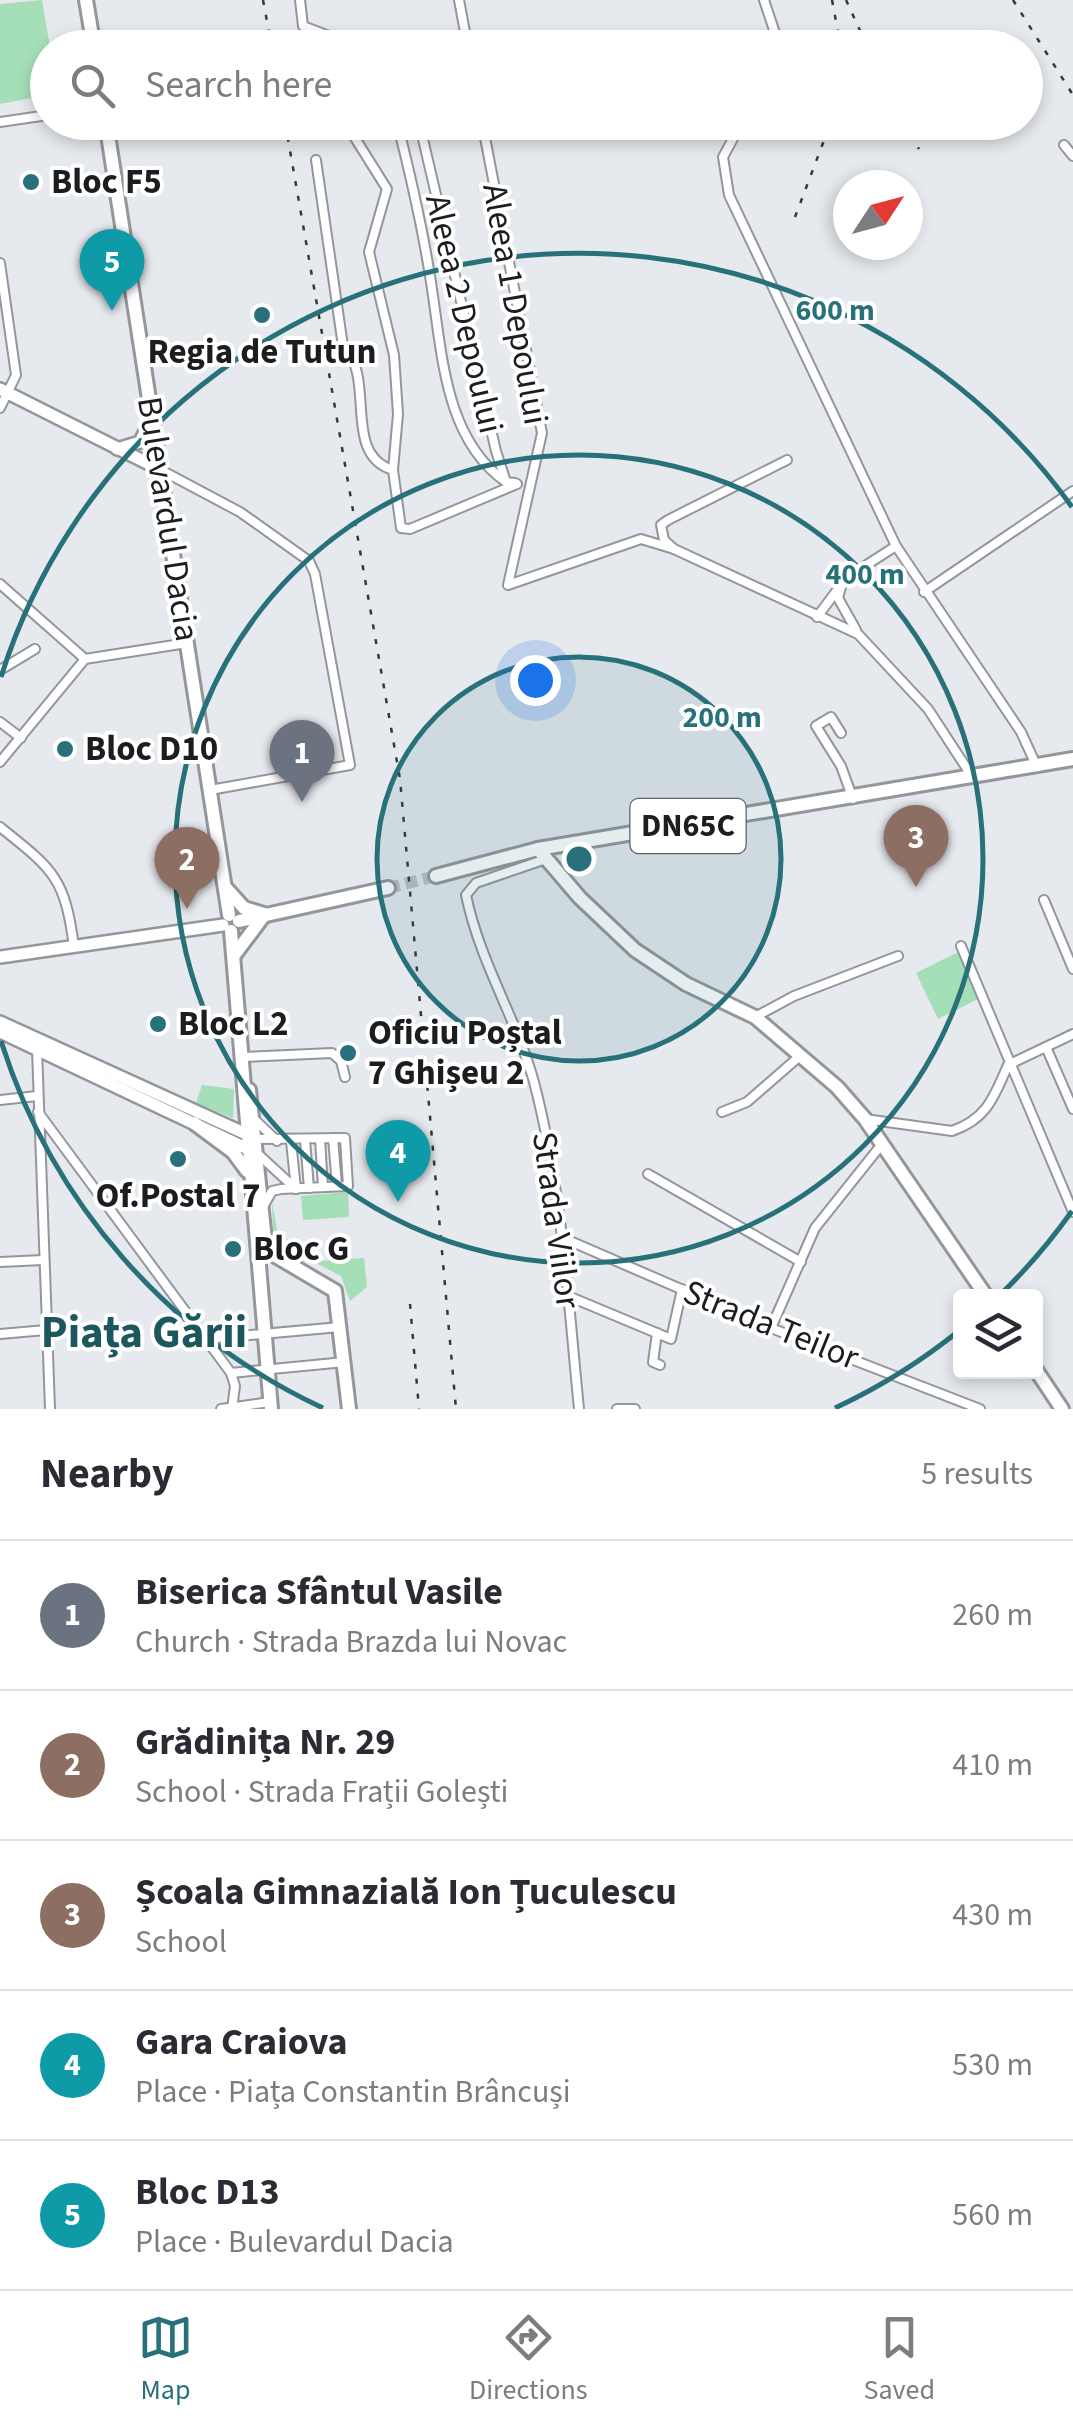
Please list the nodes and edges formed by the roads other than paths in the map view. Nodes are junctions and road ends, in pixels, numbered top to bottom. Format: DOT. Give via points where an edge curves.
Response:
graph roads {
  1 [pos="86,0"];
  2 [pos="300,0"];
  3 [pos="458,0"];
  4 [pos="764,0"];
  5 [pos="91,30"];
  6 [pos="313,30"];
  7 [pos="464,30"];
  8 [pos="774,30"];
  9 [pos="30,118"];
  10 [pos="0,122"];
  11 [pos="109,140"];
  12 [pos="356,140"];
  13 [pos="401,140"];
  14 [pos="424,140"];
  15 [pos="485,140"];
  16 [pos="732,140"];
  17 [pos="1064,146"];
  18 [pos="1073,156"];
  19 [pos="316,160"];
  20 [pos="0,263"];
  21 [pos="4,392"];
  22 [pos="0,408"];
  23 [pos="153,415"];
  24 [pos="117,448"];
  25 [pos="788,460"];
  26 [pos="162,470"];
  27 [pos="392,470"];
  28 [pos="506,482"];
  29 [pos="517,484"];
  30 [pos="529,486"];
  31 [pos="1073,491"];
  32 [pos="896,546"];
  33 [pos="674,549"];
  34 [pos="1,587"];
  35 [pos="839,588"];
  36 [pos="924,592"];
  37 [pos="817,617"];
  38 [pos="858,634"];
  39 [pos="188,643"];
  40 [pos="35,648"];
  41 [pos="84,660"];
  42 [pos="0,670"];
  43 [pos="0,722"];
  44 [pos="841,733"];
  45 [pos="20,738"];
  46 [pos="0,762"];
  47 [pos="1071,762"];
  48 [pos="1038,768"];
  49 [pos="973,778"];
  50 [pos="210,790"];
  51 [pos="853,799"];
  52 [pos="0,828"];
  53 [pos="542,854"];
  54 [pos="436,876"];
  55 [pos="224,885"];
  56 [pos="388,888"];
  57 [pos="1044,900"];
  58 [pos="267,914"];
  59 [pos="230,923"];
  60 [pos="961,946"];
  61 [pos="74,947"];
  62 [pos="234,956"];
  63 [pos="898,956"];
  64 [pos="0,957"];
  65 [pos="1073,969"];
  66 [pos="755,1017"];
  67 [pos="0,1022"];
  68 [pos="0,1032"];
  69 [pos="1073,1034"];
  70 [pos="38,1046"];
  71 [pos="1046,1047"];
  72 [pos="244,1056"];
  73 [pos="801,1056"];
  74 [pos="1008,1065"];
  75 [pos="244,1073"];
  76 [pos="345,1077"];
  77 [pos="37,1096"];
  78 [pos="0,1100"];
  79 [pos="1073,1109"];
  80 [pos="38,1112"];
  81 [pos="722,1112"];
  82 [pos="865,1119"];
  83 [pos="256,1120"];
  84 [pos="194,1123"];
  85 [pos="333,1138"];
  86 [pos="320,1139"];
  87 [pos="305,1140"];
  88 [pos="277,1141"];
  89 [pos="291,1141"];
  90 [pos="252,1144"];
  91 [pos="882,1144"];
  92 [pos="648,1174"];
  93 [pos="251,1181"];
  94 [pos="336,1186"];
  95 [pos="323,1187"];
  96 [pos="309,1188"];
  97 [pos="296,1189"];
  98 [pos="263,1209"];
  99 [pos="1073,1212"];
  100 [pos="564,1238"];
  101 [pos="274,1255"];
  102 [pos="43,1260"];
  103 [pos="0,1262"];
  104 [pos="800,1262"];
  105 [pos="261,1266"];
  106 [pos="682,1289"];
  107 [pos="981,1289"];
  108 [pos="568,1296"];
  109 [pos="342,1327"];
  110 [pos="772,1328"];
  111 [pos="46,1330"];
  112 [pos="658,1333"];
  113 [pos="0,1334"];
  114 [pos="266,1334"];
  115 [pos="205,1339"];
  116 [pos="345,1362"];
  117 [pos="660,1365"];
  118 [pos="268,1369"];
  119 [pos="230,1374"];
  120 [pos="1042,1379"];
  121 [pos="271,1405"];
  122 [pos="232,1408"];
  123 [pos="50,1409"];
  124 [pos="221,1409"];
  125 [pos="349,1409"];
  126 [pos="579,1409"];
  127 [pos="617,1409"];
  128 [pos="635,1409"];
  129 [pos="980,1409"];
  130 [pos="1062,1409"];
  1 -- 5 [label="main road"];
  2 -- 6 [label="street" via="303,26"];
  3 -- 7 [label="street"];
  4 -- 8 [label="street"];
  9 -- 10 [label="street"];
  11 -- 23 [label="main road, Bulevardul Dacia"];
  12 -- 27 [label="street" via="387,189 369,252 394,355 398,414"];
  13 -- 28 [label="street" via="441,368 479,458"];
  14 -- 28 [label="street, Aleea 2 Depoului"];
  15 -- 30 [label="street, Aleea 1 Depoului" via="542,433"];
  16 -- 32 [label="street" via="723,157 723,180"];
  17 -- 18 [label="street"];
  19 -- 27 [label="street" via="343,346 358,371 362,425 370,456"];
  20 -- 21 [label="street" via="16,374"];
  21 -- 22 [label="street"];
  21 -- 24 [label="street"];
  23 -- 24 [label="street" via="140,442"];
  23 -- 26 [label="main road, Bulevardul Dacia"];
  24 -- 26 [label="street"];
  25 -- 33 [label="street" via="661,525"];
  26 -- 39 [label="main road, Bulevardul Dacia"];
  26 -- 50 [label="street" via="240,512 309,562 350,765"];
  27 -- 29 [label="street" via="404,531"];
  28 -- 29 [label="street, Aleea 2 Depoului"];
  29 -- 30 [label="street, Aleea 2 Depoului"];
  30 -- 33 [label="street, Aleea 1 Depoului" via="508,584 641,539"];
  31 -- 36 [label="street"];
  32 -- 35 [label="street" via="850,572"];
  32 -- 36 [label="street"];
  33 -- 37 [label="street"];
  34 -- 41 [label="street"];
  35 -- 37 [label="street"];
  35 -- 38 [label="street" via="841,610"];
  36 -- 48 [label="street" via="1021,732"];
  37 -- 38 [label="street"];
  38 -- 49 [label="street" via="928,709"];
  39 -- 41 [label="street"];
  39 -- 50 [label="main road, Bulevardul Dacia"];
  40 -- 42 [label="street"];
  41 -- 45 [label="street"];
  43 -- 45 [label="street"];
  44 -- 51 [label="street" via="831,717 816,726"];
  45 -- 46 [label="street"];
  47 -- 48 [label="main road, DN65C"];
  48 -- 49 [label="main road, DN65C"];
  49 -- 51 [label="main road, DN65C"];
  50 -- 55 [label="main road, Bulevardul Dacia"];
  51 -- 53 [label="main road, DN65C"];
  52 -- 61 [label="street" via="55,874 69,906"];
  53 -- 54 [label="main road, DN65C"];
  53 -- 66 [label="main road" via="601,921 651,962"];
  53 -- 100 [label="street, Strada Viilor" via="476,882 466,894 492,981 524,1047 551,1150"];
  55 -- 58 [label="main road" via="244,908"];
  55 -- 59 [label="main road, Bulevardul Dacia"];
  56 -- 58 [label="main road"];
  57 -- 65 [label="street"];
  58 -- 59 [label="main road"];
  58 -- 62 [label="main road"];
  59 -- 61 [label="street"];
  59 -- 62 [label="main road, Bulevardul Dacia"];
  60 -- 74 [label="street"];
  61 -- 64 [label="street"];
  62 -- 72 [label="main road, Bulevardul Dacia"];
  63 -- 66 [label="street"];
  66 -- 73 [label="main road"];
  67 -- 70 [label="street"];
  68 -- 70 [label="street"];
  69 -- 71 [label="street"];
  70 -- 77 [label="street"];
  70 -- 84 [label="street"];
  70 -- 90 [label="street"];
  71 -- 74 [label="street"];
  71 -- 79 [label="street"];
  72 -- 75 [label="main road, Bulevardul Dacia"];
  72 -- 76 [label="street" via="332,1053"];
  73 -- 81 [label="street" via="747,1102"];
  73 -- 82 [label="main road"];
  74 -- 82 [label="street" via="989,1109 964,1127"];
  74 -- 99 [label="street"];
  75 -- 83 [label="main road, Bulevardul Dacia"];
  75 -- 90 [label="main road, Bulevardul Dacia"];
  77 -- 78 [label="street"];
  77 -- 80 [label="street"];
  80 -- 102 [label="street"];
  80 -- 115 [label="street"];
  82 -- 91 [label="main road"];
  83 -- 88 [label="street"];
  83 -- 90 [label="main road, Bulevardul Dacia"];
  84 -- 90 [label="street"];
  84 -- 93 [label="main road" via="238,1156"];
  85 -- 86 [label="street"];
  85 -- 94 [label="street"];
  85 -- 94 [label="street" via="345,1138 348,1186"];
  86 -- 87 [label="street"];
  86 -- 95 [label="street"];
  87 -- 89 [label="street"];
  87 -- 96 [label="street"];
  88 -- 89 [label="street"];
  88 -- 90 [label="street"];
  89 -- 97 [label="street"];
  90 -- 93 [label="main road, Bulevardul Dacia"];
  90 -- 97 [label="street"];
  90 -- 98 [label="main road, Bulevardul Dacia"];
  91 -- 104 [label="street" via="822,1217"];
  91 -- 107 [label="main road"];
  92 -- 104 [label="street"];
  93 -- 105 [label="main road, Bulevardul Dacia"];
  94 -- 95 [label="street"];
  95 -- 96 [label="street"];
  96 -- 97 [label="street"];
  97 -- 98 [label="street" via="272,1191"];
  98 -- 101 [label="main road, Bulevardul Dacia"];
  100 -- 106 [label="street, Strada Teilor"];
  100 -- 108 [label="street, Strada Viilor"];
  101 -- 105 [label="main road"];
  101 -- 109 [label="main road" via="336,1291"];
  102 -- 103 [label="street"];
  102 -- 111 [label="street"];
  104 -- 110 [label="street"];
  105 -- 114 [label="main road, Bulevardul Dacia"];
  106 -- 110 [label="street, Strada Teilor"];
  106 -- 112 [label="street" via="674,1336"];
  108 -- 112 [label="street"];
  108 -- 126 [label="street, Strada Viilor"];
  109 -- 114 [label="street"];
  109 -- 116 [label="main road"];
  110 -- 129 [label="street, Strada Teilor"];
  111 -- 113 [label="street"];
  111 -- 123 [label="street"];
  112 -- 117 [label="street" via="654,1362"];
  114 -- 115 [label="street"];
  114 -- 118 [label="main road, Bulevardul Dacia"];
  115 -- 119 [label="street"];
  116 -- 118 [label="street"];
  116 -- 125 [label="main road"];
  118 -- 119 [label="street"];
  118 -- 121 [label="main road, Bulevardul Dacia"];
  119 -- 122 [label="street"];
  120 -- 130 [label="main road"];
  121 -- 122 [label="street"];
  122 -- 124 [label="street"];
  127 -- 128 [label="street"];
}
